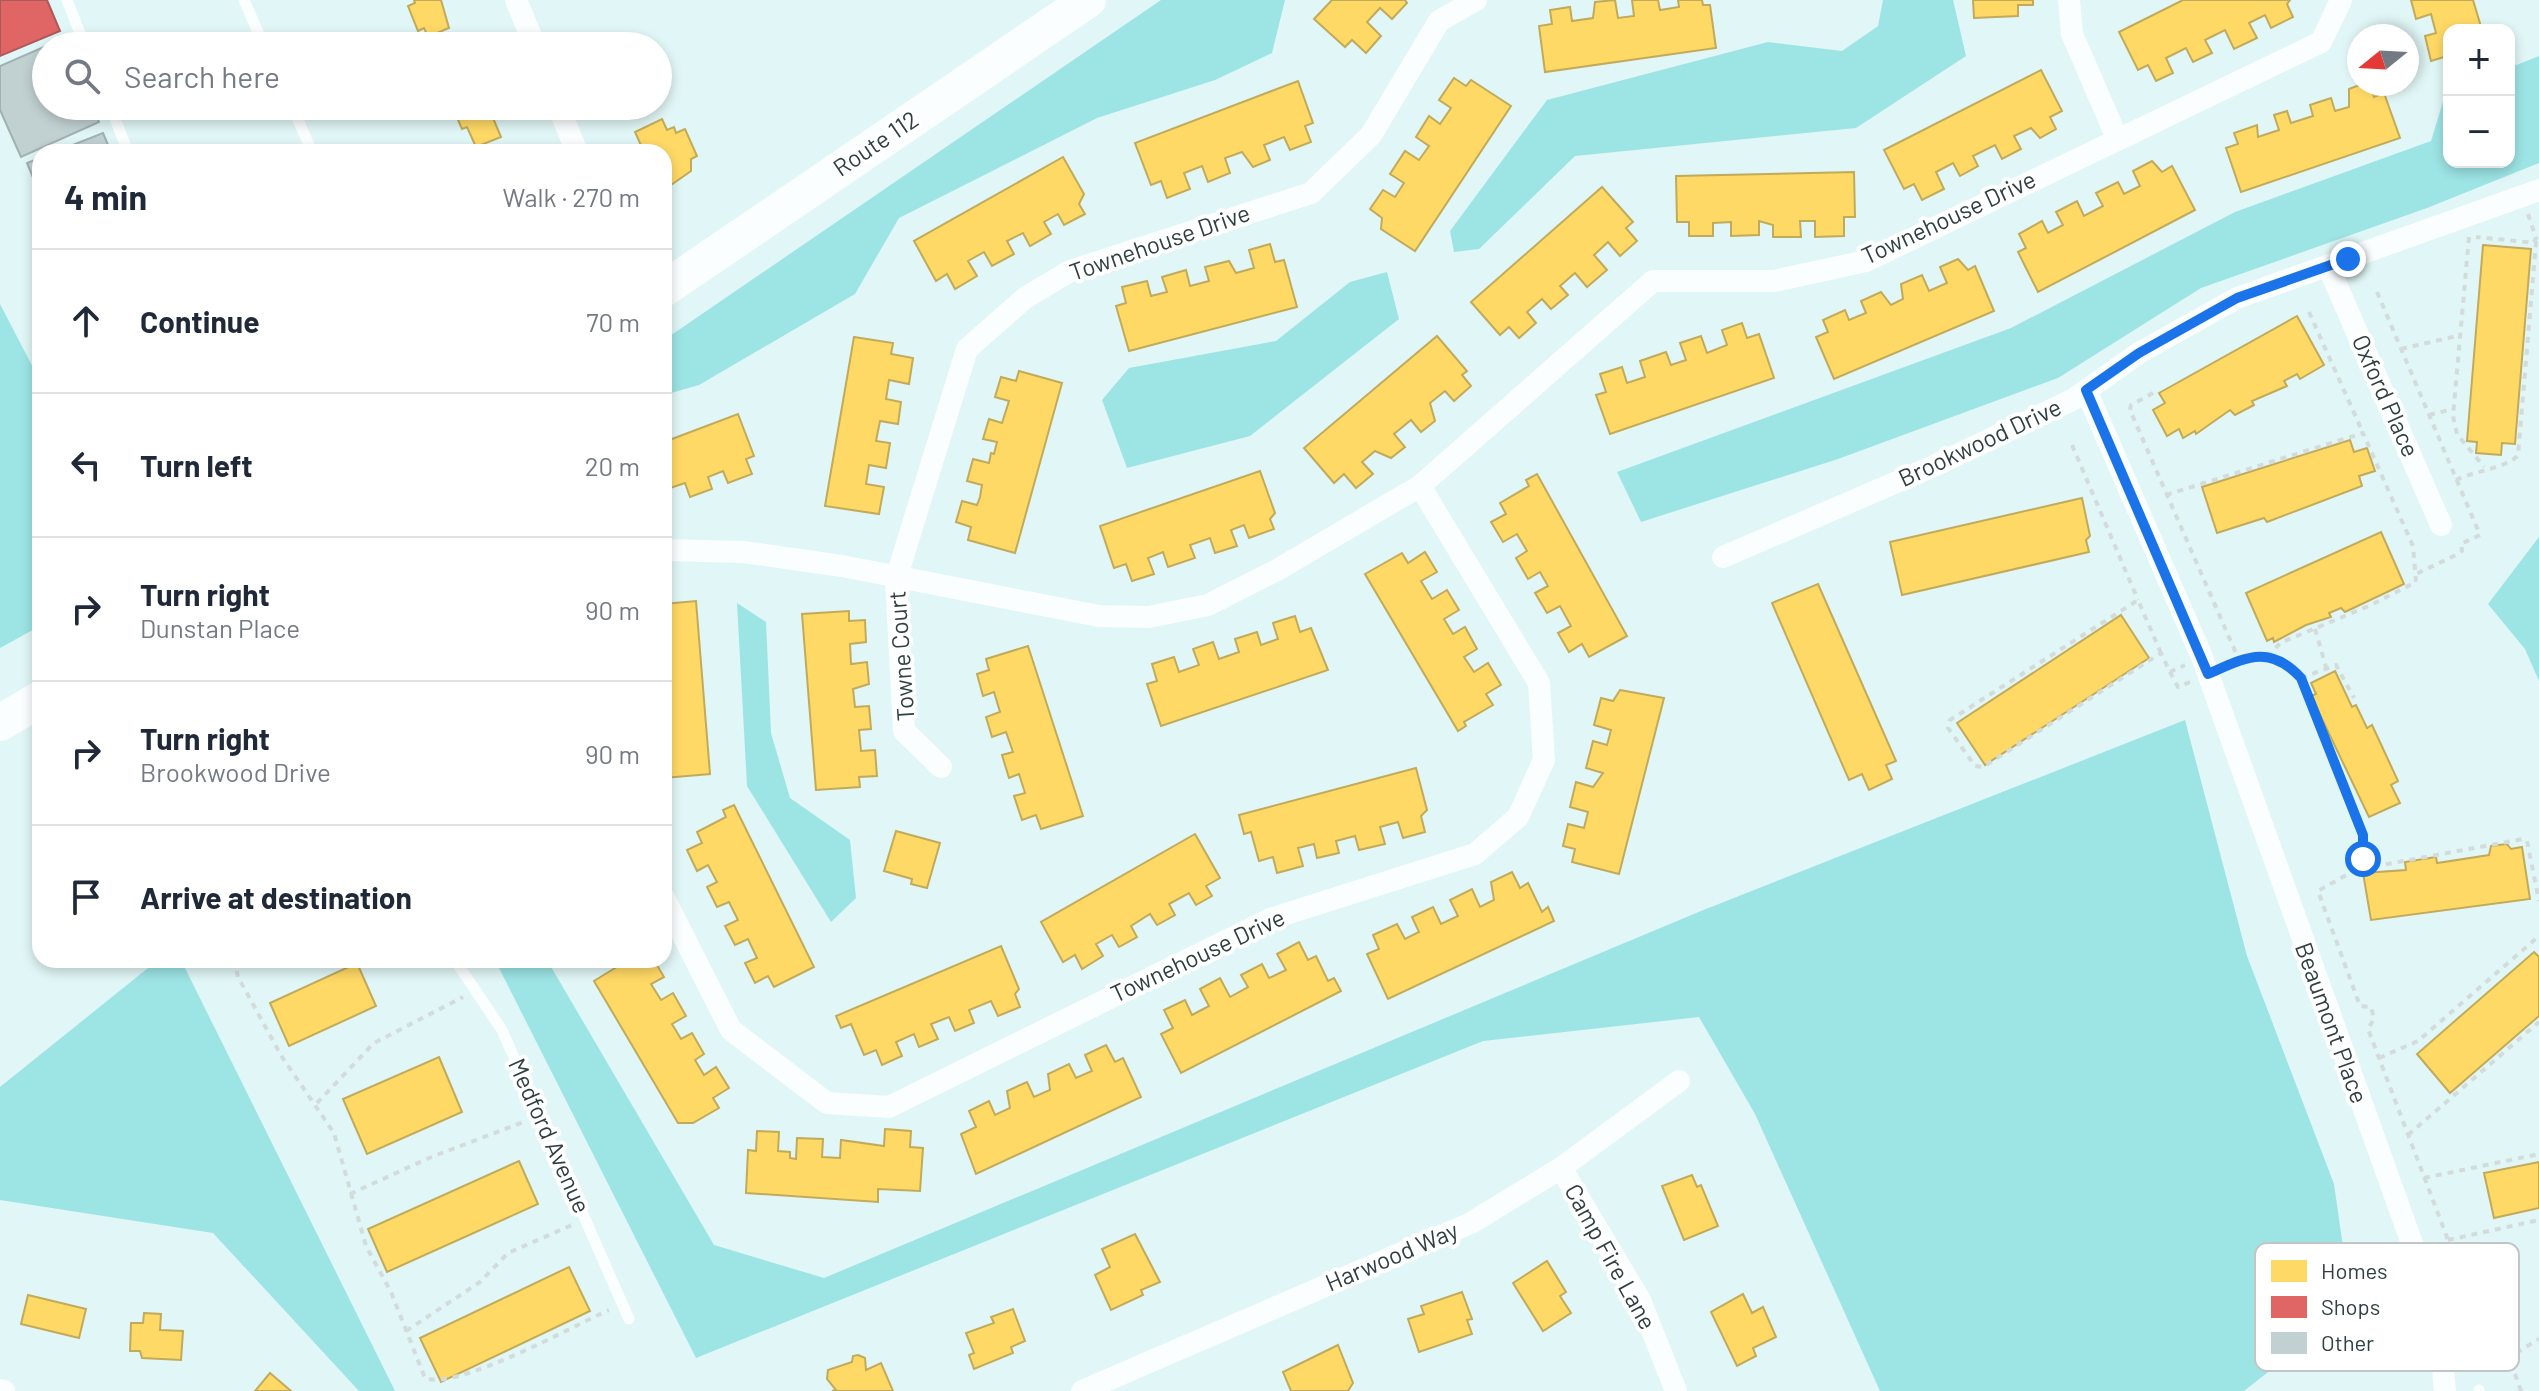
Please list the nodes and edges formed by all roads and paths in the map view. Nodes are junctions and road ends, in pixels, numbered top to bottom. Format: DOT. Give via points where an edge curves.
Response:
graph roads {
  1 [pos="67,0"];
  2 [pos="244,0"];
  3 [pos="516,0"];
  4 [pos="1088,0"];
  5 [pos="1476,0"];
  6 [pos="2069,0"];
  7 [pos="2341,0"];
  8 [pos="80,32"];
  9 [pos="258,32"];
  10 [pos="529,32"];
  11 [pos="115,120"];
  12 [pos="298,120"];
  13 [pos="564,120"];
  14 [pos="2117,138"];
  15 [pos="125,144"];
  16 [pos="309,144"];
  17 [pos="574,144"];
  18 [pos="2531,193"];
  19 [pos="2534,242"];
  20 [pos="2328,266"];
  21 [pos="672,284"];
  22 [pos="2309,312"];
  23 [pos="2461,335"];
  24 [pos="2401,349"];
  25 [pos="2086,390"];
  26 [pos="2153,393"];
  27 [pos="2454,408"];
  28 [pos="2429,415"];
  29 [pos="2363,433"];
  30 [pos="2072,445"];
  31 [pos="2484,467"];
  32 [pos="2456,480"];
  33 [pos="1420,486"];
  34 [pos="2166,495"];
  35 [pos="2441,525"];
  36 [pos="672,550"];
  37 [pos="1723,557"];
  38 [pos="896,579"];
  39 [pos="2138,600"];
  40 [pos="2315,629"];
  41 [pos="2161,653"];
  42 [pos="2270,655"];
  43 [pos="2239,660"];
  44 [pos="2205,666"];
  45 [pos="2326,667"];
  46 [pos="2170,672"];
  47 [pos="2301,678"];
  48 [pos="2354,698"];
  49 [pos="32,704"];
  50 [pos="0,723"];
  51 [pos="941,767"];
  52 [pos="2355,870"];
  53 [pos="2539,901"];
  54 [pos="672,914"];
  55 [pos="2539,936"];
  56 [pos="236,968"];
  57 [pos="461,968"];
  58 [pos="475,989"];
  59 [pos="2539,1022"];
  60 [pos="2379,1058"];
  61 [pos="1679,1081"];
  62 [pos="317,1103"];
  63 [pos="540,1115"];
  64 [pos="2408,1135"];
  65 [pos="2539,1154"];
  66 [pos="1561,1168"];
  67 [pos="2424,1178"];
  68 [pos="350,1195"];
  69 [pos="586,1219"];
  70 [pos="2539,1220"];
  71 [pos="2448,1240"];
  72 [pos="2412,1243"];
  73 [pos="2449,1243"];
  74 [pos="622,1303"];
  75 [pos="629,1319"];
  76 [pos="406,1331"];
  77 [pos="2539,1339"];
  78 [pos="2519,1351"];
  79 [pos="2443,1371"];
  80 [pos="2512,1371"];
  81 [pos="1082,1391"];
  82 [pos="1676,1391"];
  83 [pos="2445,1391"];
  84 [pos="2521,1391"];
  1 -- 8 [label="lane"];
  2 -- 9 [label="lane"];
  3 -- 10 [label="street"];
  4 -- 21 [label="main road, Route 112"];
  5 -- 38 [label="street, Townehouse Drive" via="1439,21 1371,135 1311,193 1070,271 1025,298 967,349"];
  6 -- 14 [label="street" via="2072,34"];
  7 -- 14 [label="street, Townehouse Drive" via="2321,42"];
  11 -- 15 [label="lane"];
  12 -- 16 [label="lane"];
  13 -- 17 [label="street"];
  14 -- 33 [label="street, Townehouse Drive" via="1866,261 1774,281 1653,281"];
  18 -- 19 [label="path"];
  18 -- 20 [label="street, Brookwood Drive"];
  19 -- 23 [label="path" via="2469,236"];
  19 -- 31 [label="path" via="2518,455 2504,465"];
  20 -- 25 [label="street, Brookwood Drive" via="2237,298 2139,353"];
  20 -- 35 [label="street, Oxford Place"];
  22 -- 29 [label="path"];
  23 -- 24 [label="path"];
  23 -- 27 [label="path"];
  25 -- 37 [label="street, Brookwood Drive" via="1936,465"];
  25 -- 44 [label="street, Beaumont Place"];
  26 -- 34 [label="path" via="2130,410"];
  27 -- 28 [label="path"];
  27 -- 31 [label="path" via="2457,434"];
  29 -- 34 [label="path"];
  29 -- 40 [label="path" via="2413,546 2416,582"];
  30 -- 39 [label="path"];
  31 -- 32 [label="path"];
  33 -- 38 [label="street, Townehouse Drive" via="1277,570 1208,605 1179,612 1099,616"];
  33 -- 54 [label="street, Townehouse Drive" via="1539,683 1544,760 1518,817 1475,854 1270,919 889,1107 827,1103 731,1030"];
  34 -- 43 [label="path"];
  36 -- 38 [label="street, Townehouse Drive" via="743,552"];
  38 -- 51 [label="street, Towne Court" via="904,731"];
  39 -- 41 [label="path"];
  39 -- 41 [label="path" via="1950,720 1948,728 1975,766 1983,767"];
  40 -- 42 [label="path" via="2280,643"];
  40 -- 45 [label="path"];
  41 -- 46 [label="path"];
  42 -- 43 [label="path"];
  42 -- 47 [label="path"];
  43 -- 44 [label="path"];
  44 -- 46 [label="path"];
  44 -- 46 [label="path" via="2178,687"];
  44 -- 72 [label="street, Beaumont Place"];
  45 -- 47 [label="path"];
  45 -- 48 [label="path" via="2336,665"];
  47 -- 52 [label="path" via="2363,835 2363,859"];
  49 -- 50 [label="main road"];
  52 -- 53 [label="path" via="2523,839"];
  52 -- 60 [label="path" via="2318,894 2360,1006 2371,1007 2374,1019 2368,1029"];
  55 -- 60 [label="path" via="2418,1041"];
  56 -- 62 [label="path" via="282,1057"];
  57 -- 58 [label="lane, Medford Avenue"];
  58 -- 62 [label="path" via="374,1043"];
  58 -- 63 [label="lane, Medford Avenue" via="502,1030"];
  59 -- 64 [label="path"];
  60 -- 64 [label="path"];
  61 -- 66 [label="street, Harwood Way"];
  62 -- 68 [label="path" via="334,1133"];
  63 -- 68 [label="path"];
  63 -- 69 [label="lane, Medford Avenue"];
  64 -- 67 [label="path"];
  65 -- 67 [label="path"];
  66 -- 81 [label="street, Harwood Way" via="1471,1223"];
  66 -- 82 [label="street, Camp Fire Lane" via="1640,1300"];
  67 -- 71 [label="path"];
  68 -- 76 [label="path" via="370,1255"];
  69 -- 74 [label="lane, Medford Avenue"];
  69 -- 76 [label="path" via="513,1250 480,1282"];
  70 -- 71 [label="path"];
  71 -- 73 [label="path"];
  74 -- 75 [label="lane, Medford Avenue"];
  74 -- 76 [label="path" via="522,1357 448,1386 425,1378"];
  77 -- 78 [label="path"];
  79 -- 83 [label="street, Beaumont Place"];
  80 -- 84 [label="path"];
}
